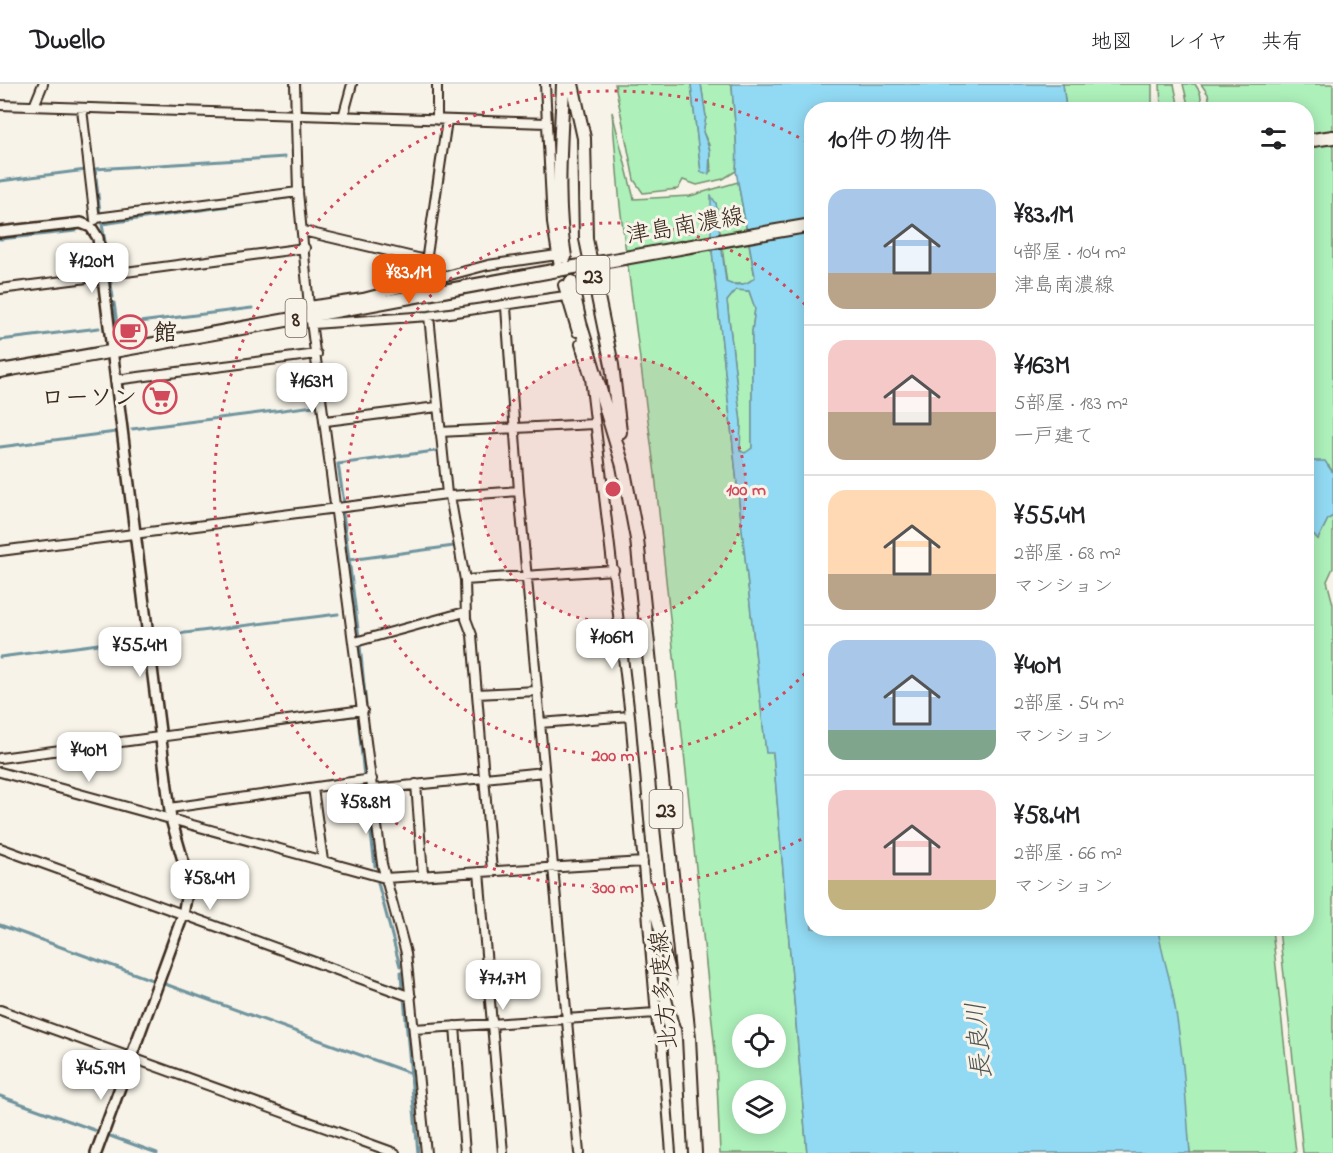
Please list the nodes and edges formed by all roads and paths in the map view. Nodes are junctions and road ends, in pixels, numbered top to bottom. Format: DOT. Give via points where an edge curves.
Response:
graph roads {
  1 [pos="43,84"];
  2 [pos="295,84"];
  3 [pos="352,84"];
  4 [pos="437,84"];
  5 [pos="545,84"];
  6 [pos="563,84"];
  7 [pos="572,84"];
  8 [pos="0,105"];
  9 [pos="34,106"];
  10 [pos="82,109"];
  11 [pos="296,116"];
  12 [pos="343,117"];
  13 [pos="437,120"];
  14 [pos="447,120"];
  15 [pos="548,123"];
  16 [pos="1333,136"];
  17 [pos="1314,140"];
  18 [pos="297,192"];
  19 [pos="96,218"];
  20 [pos="804,226"];
  21 [pos="91,227"];
  22 [pos="303,231"];
  23 [pos="0,232"];
  24 [pos="305,248"];
  25 [pos="426,260"];
  26 [pos="560,260"];
  27 [pos="591,262"];
  28 [pos="103,275"];
  29 [pos="423,282"];
  30 [pos="567,283"];
  31 [pos="0,289"];
  32 [pos="565,296"];
  33 [pos="506,307"];
  34 [pos="311,315"];
  35 [pos="429,316"];
  36 [pos="112,352"];
  37 [pos="317,354"];
  38 [pos="0,371"];
  39 [pos="115,380"];
  40 [pos="437,407"];
  41 [pos="326,421"];
  42 [pos="594,424"];
  43 [pos="514,428"];
  44 [pos="440,432"];
  45 [pos="623,466"];
  46 [pos="519,491"];
  47 [pos="448,495"];
  48 [pos="337,509"];
  49 [pos="135,534"];
  50 [pos="0,551"];
  51 [pos="614,570"];
  52 [pos="527,575"];
  53 [pos="465,580"];
  54 [pos="465,612"];
  55 [pos="355,642"];
  56 [pos="538,691"];
  57 [pos="477,694"];
  58 [pos="363,710"];
  59 [pos="630,716"];
  60 [pos="540,723"];
  61 [pos="161,735"];
  62 [pos="0,758"];
  63 [pos="0,772"];
  64 [pos="544,772"];
  65 [pos="484,777"];
  66 [pos="372,779"];
  67 [pos="416,784"];
  68 [pos="313,788"];
  69 [pos="373,789"];
  70 [pos="170,808"];
  71 [pos="171,819"];
  72 [pos="0,848"];
  73 [pos="323,861"];
  74 [pos="643,862"];
  75 [pos="553,868"];
  76 [pos="492,871"];
  77 [pos="479,872"];
  78 [pos="423,875"];
  79 [pos="385,878"];
  80 [pos="183,915"];
  81 [pos="411,997"];
  82 [pos="0,1010"];
  83 [pos="656,1013"];
  84 [pos="567,1019"];
  85 [pos="492,1024"];
  86 [pos="455,1026"];
  87 [pos="414,1029"];
  88 [pos="689,1038"];
  89 [pos="131,1057"];
  90 [pos="96,1153"];
  91 [pos="396,1153"];
  92 [pos="426,1153"];
  93 [pos="465,1153"];
  94 [pos="503,1153"];
  95 [pos="579,1153"];
  96 [pos="671,1153"];
  97 [pos="695,1153"];
  1 -- 9 [label="street"];
  2 -- 11 [label="street"];
  3 -- 12 [label="street"];
  4 -- 13 [label="street"];
  5 -- 15 [label="street"];
  6 -- 26 [label="main road" via="558,181"];
  7 -- 27 [label="main road, 23" via="584,138 586,239"];
  8 -- 9 [label="street"];
  9 -- 10 [label="street"];
  10 -- 11 [label="street"];
  10 -- 19 [label="street"];
  11 -- 12 [label="street"];
  11 -- 18 [label="street"];
  12 -- 13 [label="street"];
  13 -- 14 [label="street"];
  14 -- 15 [label="street"];
  14 -- 25 [label="street"];
  15 -- 26 [label="street" via="552,223"];
  16 -- 17 [label="main road"];
  18 -- 19 [label="street"];
  18 -- 22 [label="street"];
  19 -- 21 [label="street"];
  20 -- 27 [label="main road, 津島南濃線 / 8"];
  21 -- 23 [label="street" via="74,224"];
  21 -- 28 [label="street" via="98,238"];
  22 -- 24 [label="street"];
  22 -- 25 [label="street"];
  24 -- 28 [label="street"];
  24 -- 34 [label="street"];
  25 -- 29 [label="street"];
  26 -- 29 [label="street" via="488,265"];
  27 -- 34 [label="main road, 津島南濃線 / 8"];
  27 -- 45 [label="main road, 23" via="612,365"];
  28 -- 31 [label="street"];
  28 -- 36 [label="street"];
  29 -- 34 [label="street"];
  30 -- 32 [label="street"];
  30 -- 45 [label="main road"];
  32 -- 33 [label="street"];
  32 -- 42 [label="street" via="590,378"];
  33 -- 35 [label="street"];
  33 -- 43 [label="street"];
  34 -- 35 [label="street"];
  34 -- 36 [label="main road, 津島南濃線 / 8"];
  34 -- 37 [label="street"];
  35 -- 40 [label="street"];
  36 -- 38 [label="main road, 津島南濃線 / 8"];
  36 -- 39 [label="street"];
  37 -- 39 [label="street"];
  37 -- 41 [label="street"];
  39 -- 49 [label="street"];
  40 -- 41 [label="street"];
  40 -- 44 [label="street"];
  41 -- 48 [label="street"];
  42 -- 43 [label="street"];
  42 -- 51 [label="street"];
  43 -- 44 [label="street"];
  43 -- 46 [label="street"];
  44 -- 47 [label="street"];
  45 -- 88 [label="main road, 北方多度線 / 23" via="639,550"];
  46 -- 47 [label="street"];
  46 -- 52 [label="street"];
  47 -- 48 [label="street"];
  47 -- 53 [label="street"];
  48 -- 49 [label="street"];
  48 -- 55 [label="street"];
  49 -- 50 [label="street"];
  49 -- 61 [label="street"];
  51 -- 52 [label="street"];
  51 -- 59 [label="street"];
  52 -- 53 [label="street"];
  52 -- 56 [label="street"];
  53 -- 54 [label="street"];
  54 -- 55 [label="street"];
  54 -- 57 [label="street" via="472,635"];
  55 -- 58 [label="street"];
  56 -- 57 [label="street"];
  56 -- 60 [label="street"];
  57 -- 65 [label="street"];
  58 -- 61 [label="street"];
  58 -- 66 [label="street"];
  59 -- 60 [label="street"];
  59 -- 74 [label="street"];
  60 -- 64 [label="street"];
  61 -- 62 [label="street"];
  61 -- 70 [label="street"];
  63 -- 71 [label="street"];
  64 -- 65 [label="street"];
  64 -- 75 [label="street"];
  65 -- 67 [label="street"];
  65 -- 76 [label="street"];
  66 -- 68 [label="street"];
  66 -- 69 [label="street"];
  67 -- 69 [label="street"];
  67 -- 78 [label="street"];
  68 -- 70 [label="street"];
  68 -- 73 [label="street"];
  69 -- 79 [label="street"];
  70 -- 71 [label="street"];
  71 -- 73 [label="street"];
  71 -- 80 [label="street" via="189,881"];
  72 -- 80 [label="street"];
  73 -- 79 [label="street"];
  74 -- 75 [label="street"];
  74 -- 83 [label="street"];
  74 -- 88 [label="street" via="660,939"];
  75 -- 76 [label="street"];
  75 -- 84 [label="street"];
  76 -- 77 [label="street"];
  77 -- 78 [label="street"];
  77 -- 85 [label="street"];
  78 -- 79 [label="street"];
  79 -- 81 [label="street" via="406,953"];
  80 -- 81 [label="street"];
  80 -- 89 [label="street"];
  81 -- 87 [label="street"];
  82 -- 89 [label="street"];
  83 -- 84 [label="street"];
  83 -- 96 [label="street" via="662,1040"];
  84 -- 85 [label="street"];
  84 -- 95 [label="street"];
  85 -- 86 [label="street"];
  85 -- 94 [label="street"];
  86 -- 87 [label="street"];
  86 -- 93 [label="street"];
  87 -- 92 [label="street"];
  88 -- 97 [label="main road, 北方多度線 / 23"];
  89 -- 90 [label="street"];
  89 -- 91 [label="street"];
}
